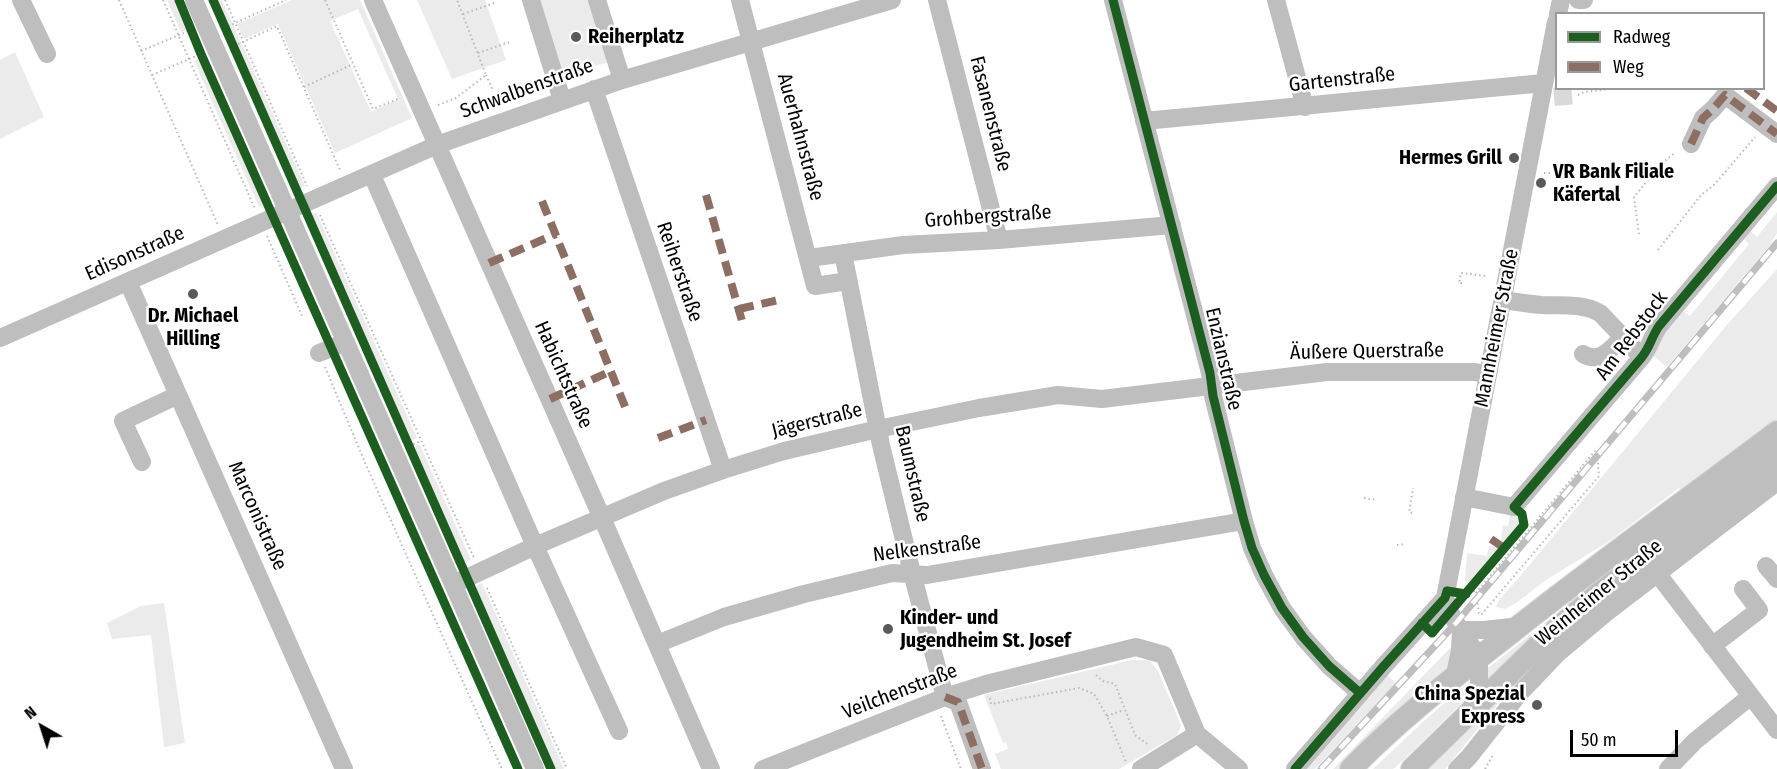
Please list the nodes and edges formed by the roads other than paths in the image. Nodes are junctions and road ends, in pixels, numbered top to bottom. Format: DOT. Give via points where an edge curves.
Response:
graph roads {
  1 [pos="21,0"];
  2 [pos="194,0"];
  3 [pos="373,0"];
  4 [pos="531,0"];
  5 [pos="597,0"];
  6 [pos="740,0"];
  7 [pos="892,0"];
  8 [pos="937,0"];
  9 [pos="1113,0"];
  10 [pos="1276,0"];
  11 [pos="1578,0"];
  12 [pos="1584,0"];
  13 [pos="1555,35"];
  14 [pos="750,41"];
  15 [pos="47,54"];
  16 [pos="622,80"];
  17 [pos="594,89"];
  18 [pos="1546,92"];
  19 [pos="562,100"];
  20 [pos="1305,106"];
  21 [pos="1144,121"];
  22 [pos="1771,130"];
  23 [pos="1691,144"];
  24 [pos="437,145"];
  25 [pos="372,175"];
  26 [pos="1777,186"];
  27 [pos="288,211"];
  28 [pos="1172,225"];
  29 [pos="999,240"];
  30 [pos="843,253"];
  31 [pos="809,258"];
  32 [pos="848,281"];
  33 [pos="128,282"];
  34 [pos="1503,300"];
  35 [pos="0,338"];
  36 [pos="1622,338"];
  37 [pos="346,342"];
  38 [pos="319,353"];
  39 [pos="1583,354"];
  40 [pos="1642,357"];
  41 [pos="1488,375"];
  42 [pos="1212,385"];
  43 [pos="178,395"];
  44 [pos="878,429"];
  45 [pos="1777,432"];
  46 [pos="1777,459"];
  47 [pos="142,462"];
  48 [pos="723,470"];
  49 [pos="1776,485"];
  50 [pos="1464,497"];
  51 [pos="602,518"];
  52 [pos="1244,521"];
  53 [pos="535,546"];
  54 [pos="1648,568"];
  55 [pos="912,573"];
  56 [pos="454,584"];
  57 [pos="1743,589"];
  58 [pos="1446,598"];
  59 [pos="1520,626"];
  60 [pos="1461,630"];
  61 [pos="657,644"];
  62 [pos="1712,646"];
  63 [pos="1479,657"];
  64 [pos="1455,675"];
  65 [pos="1360,693"];
  66 [pos="1751,696"];
  67 [pos="940,698"];
  68 [pos="1469,715"];
  69 [pos="619,730"];
  70 [pos="1777,730"];
  71 [pos="1197,734"];
  72 [pos="1463,765"];
  73 [pos="1355,767"];
  74 [pos="344,769"];
  75 [pos="535,769"];
  76 [pos="711,769"];
  77 [pos="763,769"];
  78 [pos="982,769"];
  79 [pos="1142,769"];
  80 [pos="1239,769"];
  81 [pos="1295,769"];
  82 [pos="1412,769"];
  83 [pos="1668,769"];
  1 -- 15 [label="street"];
  2 -- 27 [label="street"];
  3 -- 24 [label="street, Habichtstraße"];
  4 -- 19 [label="street"];
  5 -- 16 [label="street"];
  6 -- 14 [label="street, Auerhahnstraße"];
  7 -- 14 [label="street, Schwalbenstraße"];
  8 -- 29 [label="street, Fasanenstraße"];
  9 -- 21 [label="street, Enzianstraße"];
  10 -- 20 [label="street"];
  11 -- 12 [label="street"];
  13 -- 18 [label="street, Mannheimer Straße"];
  14 -- 16 [label="street, Schwalbenstraße"];
  14 -- 31 [label="street, Auerhahnstraße"];
  16 -- 17 [label="street, Schwalbenstraße"];
  17 -- 19 [label="street, Schwalbenstraße"];
  17 -- 48 [label="street, Reiherstraße"];
  18 -- 20 [label="street, Gartenstraße"];
  18 -- 34 [label="street, Mannheimer Straße"];
  19 -- 24 [label="street, Schwalbenstraße"];
  20 -- 21 [label="street, Gartenstraße"];
  21 -- 28 [label="street, Enzianstraße"];
  22 -- 23 [label="street" via="1725,95 1703,118"];
  24 -- 25 [label="street, Schwalbenstraße"];
  24 -- 51 [label="street, Habichtstraße"];
  25 -- 27 [label="street, Schwalbenstraße"];
  25 -- 53 [label="street"];
  26 -- 40 [label="street, Am Rebstock" via="1659,326"];
  27 -- 33 [label="street, Edisonstraße"];
  27 -- 37 [label="street"];
  28 -- 29 [label="street, Grohbergstraße"];
  28 -- 42 [label="street, Enzianstraße"];
  29 -- 30 [label="street, Grohbergstraße"];
  30 -- 31 [label="street, Grohbergstraße"];
  30 -- 32 [label="street, Baumstraße"];
  31 -- 32 [label="street, Auerhahnstraße" via="815,286"];
  32 -- 44 [label="street, Baumstraße"];
  33 -- 35 [label="street, Edisonstraße"];
  33 -- 43 [label="street, Marconistraße"];
  34 -- 36 [label="street" via="1592,308"];
  34 -- 41 [label="street, Mannheimer Straße"];
  36 -- 39 [label="street" via="1599,357"];
  36 -- 40 [label="street"];
  37 -- 38 [label="street"];
  37 -- 56 [label="street"];
  40 -- 50 [label="street, Am Rebstock" via="1514,507"];
  41 -- 42 [label="street, Äußere Querstraße" via="1327,372"];
  41 -- 50 [label="street, Mannheimer Straße"];
  42 -- 44 [label="street, Jägerstraße" via="1102,399 1058,395"];
  42 -- 52 [label="street, Enzianstraße"];
  43 -- 47 [label="street" via="123,421"];
  43 -- 74 [label="street, Marconistraße"];
  44 -- 48 [label="street, Jägerstraße"];
  44 -- 55 [label="street, Baumstraße"];
  45 -- 59 [label="main road"];
  46 -- 54 [label="highway"];
  48 -- 51 [label="street, Jägerstraße"];
  49 -- 54 [label="street, Weinheimer Straße"];
  50 -- 58 [label="street, Mannheimer Straße"];
  51 -- 53 [label="street, Jägerstraße"];
  51 -- 61 [label="street, Habichtstraße"];
  52 -- 55 [label="street, Nelkenstraße" via="927,575"];
  52 -- 65 [label="street, Enzianstraße" via="1256,557 1282,608 1329,666"];
  53 -- 56 [label="street, Jägerstraße"];
  53 -- 69 [label="street"];
  54 -- 62 [label="street"];
  54 -- 68 [label="main road" via="1597,595"];
  54 -- 72 [label="street, Weinheimer Straße" via="1511,702"];
  55 -- 61 [label="street, Nelkenstraße" via="892,573 804,594 724,617"];
  55 -- 67 [label="street, Baumstraße"];
  56 -- 75 [label="street"];
  57 -- 62 [label="street" via="1758,610"];
  58 -- 60 [label="street"];
  58 -- 65 [label="street"];
  59 -- 60 [label="street"];
  59 -- 63 [label="main road"];
  60 -- 63 [label="street"];
  60 -- 64 [label="street"];
  61 -- 76 [label="street, Habichtstraße"];
  62 -- 66 [label="street"];
  63 -- 64 [label="main road"];
  63 -- 68 [label="street" via="1479,685"];
  64 -- 73 [label="main road"];
  65 -- 81 [label="street"];
  66 -- 70 [label="street"];
  66 -- 83 [label="street" via="1695,741"];
  67 -- 71 [label="street, Veilchenstraße" via="1136,647 1164,655"];
  67 -- 77 [label="street, Veilchenstraße"];
  67 -- 78 [label="street, Baumstraße" via="958,702"];
  68 -- 82 [label="main road"];
  71 -- 79 [label="street"];
  71 -- 80 [label="street, Veilchenstraße"];
}
